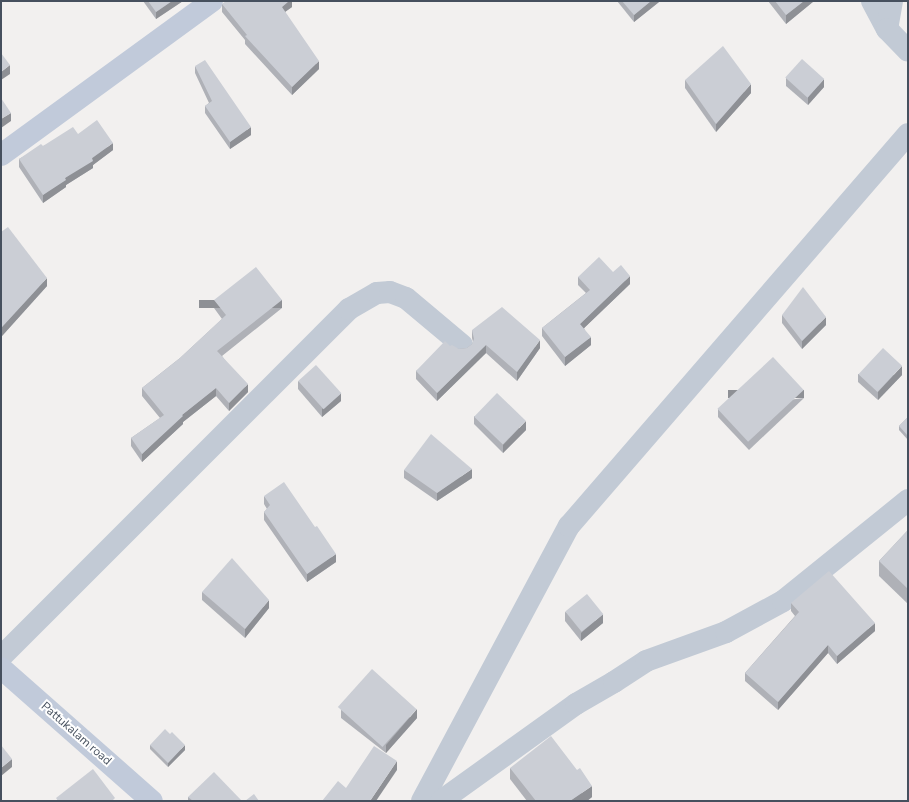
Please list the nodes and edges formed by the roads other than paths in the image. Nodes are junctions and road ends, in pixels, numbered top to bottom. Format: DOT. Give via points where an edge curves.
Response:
graph roads {
  1 [pos="212,1"];
  2 [pos="872,1"];
  3 [pos="892,1"];
  4 [pos="887,29"];
  5 [pos="908,51"];
  6 [pos="908,134"];
  7 [pos="1,155"];
  8 [pos="462,344"];
  9 [pos="908,500"];
  10 [pos="1,657"];
  11 [pos="1,668"];
  12 [pos="152,801"];
  13 [pos="422,801"];
  14 [pos="441,801"];
  1 -- 7 [label="street"];
  2 -- 4 [label="street"];
  3 -- 4 [label="street"];
  4 -- 5 [label="street"];
  6 -- 13 [label="street" via="569,526"];
  8 -- 10 [label="street" via="406,298 390,292 377,293 349,309"];
  9 -- 14 [label="street" via="782,601 726,632 646,661 576,704"];
  11 -- 12 [label="street, Pattukalam road"];
}
